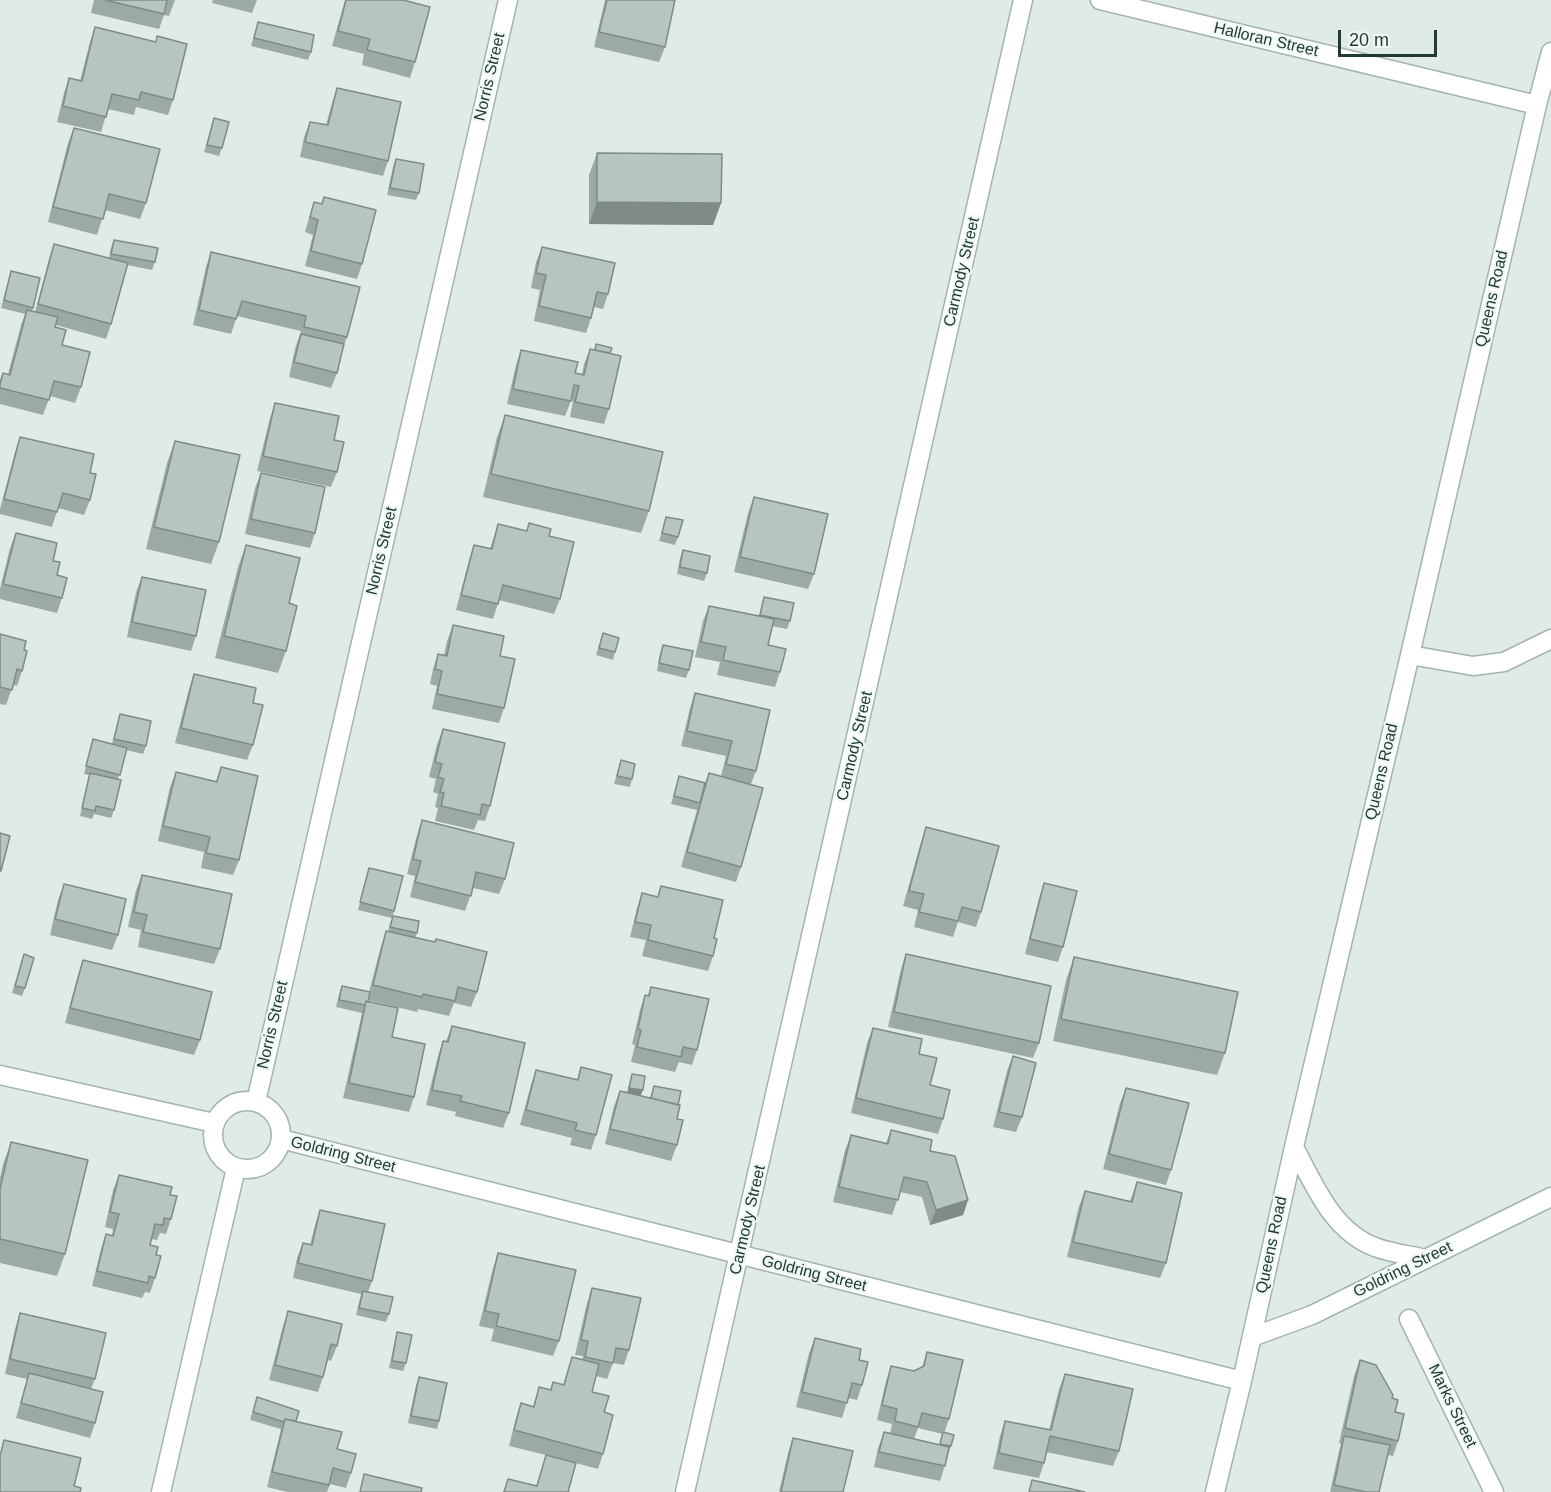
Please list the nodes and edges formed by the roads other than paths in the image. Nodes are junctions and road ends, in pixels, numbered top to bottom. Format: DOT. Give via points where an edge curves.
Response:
graph roads {
  1 [pos="508,0"];
  2 [pos="1023,0"];
  3 [pos="1100,0"];
  4 [pos="1551,52"];
  5 [pos="1537,105"];
  6 [pos="1551,639"];
  7 [pos="1410,655"];
  8 [pos="0,1075"];
  9 [pos="255,1102"];
  10 [pos="214,1123"];
  11 [pos="281,1139"];
  12 [pos="1294,1147"];
  13 [pos="236,1168"];
  14 [pos="1551,1197"];
  15 [pos="740,1255"];
  16 [pos="1425,1258"];
  17 [pos="1409,1319"];
  18 [pos="1252,1337"];
  19 [pos="1242,1381"];
  20 [pos="161,1492"];
  21 [pos="685,1492"];
  22 [pos="1215,1492"];
  23 [pos="1494,1492"];
  1 -- 9 [label="street, Norris Street"];
  2 -- 15 [label="street, Carmody Street"];
  3 -- 5 [label="street, Halloran Street"];
  4 -- 5 [label="street, Queens Road"];
  5 -- 7 [label="street, Queens Road"];
  6 -- 7 [label="street" via="1504,662 1473,666"];
  7 -- 12 [label="street, Queens Road"];
  8 -- 10 [label="street"];
  9 -- 10 [label="street" via="230,1105"];
  9 -- 11 [label="street" via="275,1115"];
  10 -- 13 [label="street" via="213,1143 218,1154"];
  11 -- 13 [label="street" via="278,1151 261,1167"];
  11 -- 15 [label="street, Goldring Street"];
  12 -- 16 [label="street" via="1325,1206 1346,1229 1374,1247"];
  12 -- 18 [label="street, Queens Road"];
  13 -- 20 [label="street"];
  14 -- 16 [label="street, Goldring Street"];
  15 -- 19 [label="street, Goldring Street"];
  15 -- 21 [label="street, Carmody Street"];
  16 -- 18 [label="street, Goldring Street" via="1312,1316"];
  17 -- 23 [label="street, Marks Street"];
  18 -- 19 [label="street, Queens Road"];
  19 -- 22 [label="street, Queens Road"];
}
